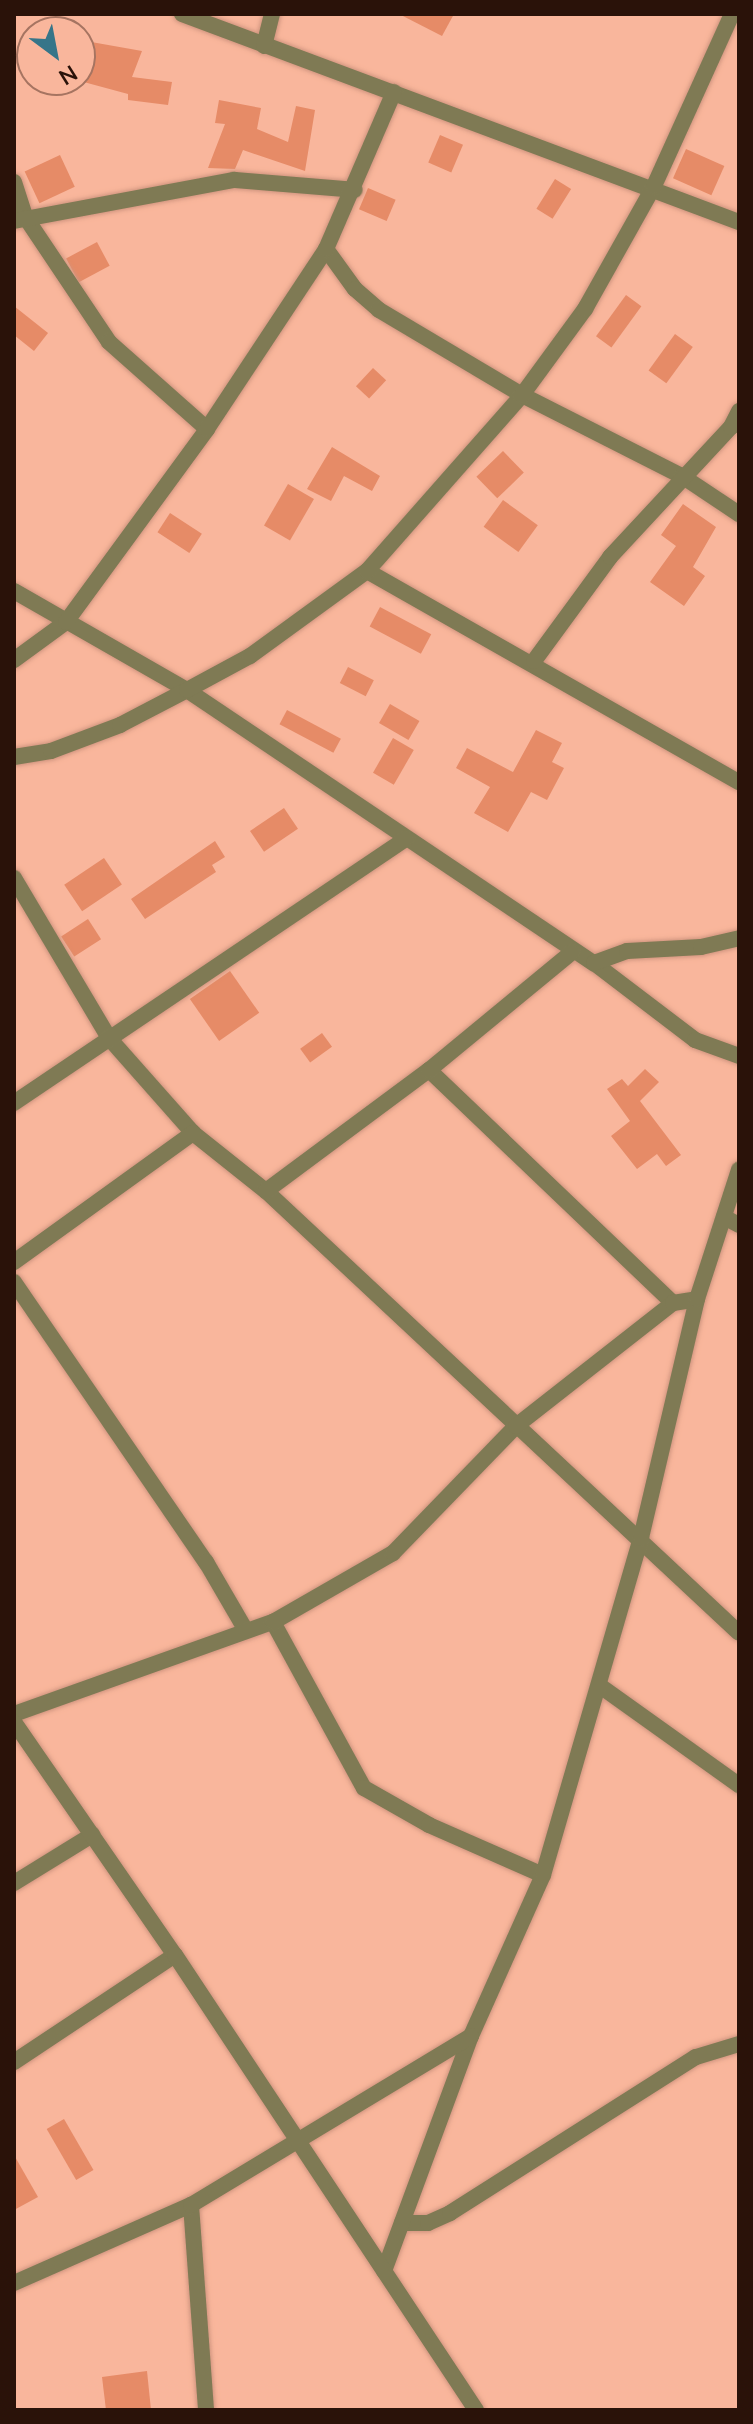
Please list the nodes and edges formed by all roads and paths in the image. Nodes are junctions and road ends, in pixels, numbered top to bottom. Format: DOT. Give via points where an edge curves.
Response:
graph roads {
  1 [pos="182,14"];
  2 [pos="272,14"];
  3 [pos="732,14"];
  4 [pos="264,46"];
  5 [pos="394,92"];
  6 [pos="14,182"];
  7 [pos="654,186"];
  8 [pos="355,190"];
  9 [pos="20,219"];
  10 [pos="739,222"];
  11 [pos="326,249"];
  12 [pos="522,395"];
  13 [pos="739,411"];
  14 [pos="207,429"];
  15 [pos="682,476"];
  16 [pos="739,514"];
  17 [pos="367,571"];
  18 [pos="14,591"];
  19 [pos="66,622"];
  20 [pos="14,660"];
  21 [pos="534,661"];
  22 [pos="187,690"];
  23 [pos="14,757"];
  24 [pos="739,782"];
  25 [pos="406,839"];
  26 [pos="14,878"];
  27 [pos="739,938"];
  28 [pos="572,952"];
  29 [pos="594,963"];
  30 [pos="109,1038"];
  31 [pos="739,1056"];
  32 [pos="429,1070"];
  33 [pos="14,1103"];
  34 [pos="193,1133"];
  35 [pos="739,1170"];
  36 [pos="266,1191"];
  37 [pos="732,1221"];
  38 [pos="14,1262"];
  39 [pos="14,1282"];
  40 [pos="697,1299"];
  41 [pos="673,1303"];
  42 [pos="516,1426"];
  43 [pos="641,1538"];
  44 [pos="273,1622"];
  45 [pos="245,1629"];
  46 [pos="739,1633"];
  47 [pos="600,1686"];
  48 [pos="14,1714"];
  49 [pos="14,1722"];
  50 [pos="739,1785"];
  51 [pos="92,1835"];
  52 [pos="543,1875"];
  53 [pos="14,1883"];
  54 [pos="175,1955"];
  55 [pos="471,2036"];
  56 [pos="736,2047"];
  57 [pos="14,2062"];
  58 [pos="299,2142"];
  59 [pos="191,2205"];
  60 [pos="402,2223"];
  61 [pos="384,2271"];
  62 [pos="14,2283"];
  63 [pos="206,2410"];
  64 [pos="476,2410"];
  1 -- 4 [label="street"];
  2 -- 4 [label="street"];
  3 -- 7 [label="street"];
  4 -- 5 [label="street"];
  5 -- 7 [label="street"];
  5 -- 8 [label="street"];
  6 -- 9 [label="street"];
  7 -- 10 [label="street"];
  7 -- 12 [label="street" via="585,309"];
  8 -- 9 [label="street" via="234,180"];
  8 -- 11 [label="street"];
  9 -- 14 [label="street" via="109,342"];
  11 -- 12 [label="street" via="355,289 379,310"];
  11 -- 14 [label="street"];
  12 -- 15 [label="street"];
  12 -- 17 [label="street"];
  13 -- 15 [label="street" via="731,427"];
  14 -- 19 [label="street"];
  15 -- 16 [label="street"];
  15 -- 21 [label="street" via="610,557"];
  17 -- 21 [label="street"];
  17 -- 22 [label="street" via="250,656"];
  18 -- 19 [label="street"];
  19 -- 20 [label="street"];
  19 -- 22 [label="street"];
  21 -- 24 [label="street"];
  22 -- 23 [label="street" via="120,725 51,751"];
  22 -- 25 [label="street"];
  25 -- 28 [label="street"];
  25 -- 30 [label="street"];
  26 -- 30 [label="street"];
  27 -- 29 [label="street" via="701,947 627,951"];
  28 -- 29 [label="street"];
  28 -- 32 [label="street"];
  29 -- 31 [label="street" via="695,1040"];
  30 -- 33 [label="street"];
  30 -- 34 [label="street"];
  32 -- 36 [label="street"];
  32 -- 41 [label="street"];
  34 -- 36 [label="street"];
  34 -- 38 [label="street"];
  35 -- 37 [label="street"];
  36 -- 42 [label="street"];
  37 -- 40 [label="street"];
  39 -- 45 [label="street" via="206,1562"];
  40 -- 41 [label="street"];
  40 -- 43 [label="street"];
  41 -- 42 [label="street"];
  42 -- 43 [label="street"];
  42 -- 44 [label="street" via="393,1553"];
  43 -- 46 [label="street"];
  43 -- 47 [label="street"];
  44 -- 45 [label="street"];
  44 -- 52 [label="street" via="364,1788 429,1825"];
  45 -- 48 [label="street" via="181,1658"];
  47 -- 50 [label="street"];
  47 -- 52 [label="street"];
  49 -- 51 [label="street"];
  51 -- 53 [label="street"];
  51 -- 54 [label="street"];
  52 -- 55 [label="street"];
  54 -- 57 [label="street"];
  54 -- 58 [label="street"];
  55 -- 58 [label="street"];
  55 -- 60 [label="street"];
  56 -- 60 [label="street" via="696,2057 450,2213 428,2223"];
  58 -- 59 [label="street"];
  58 -- 61 [label="street"];
  59 -- 62 [label="street"];
  59 -- 63 [label="street"];
  60 -- 61 [label="street"];
  61 -- 64 [label="street"];
}
